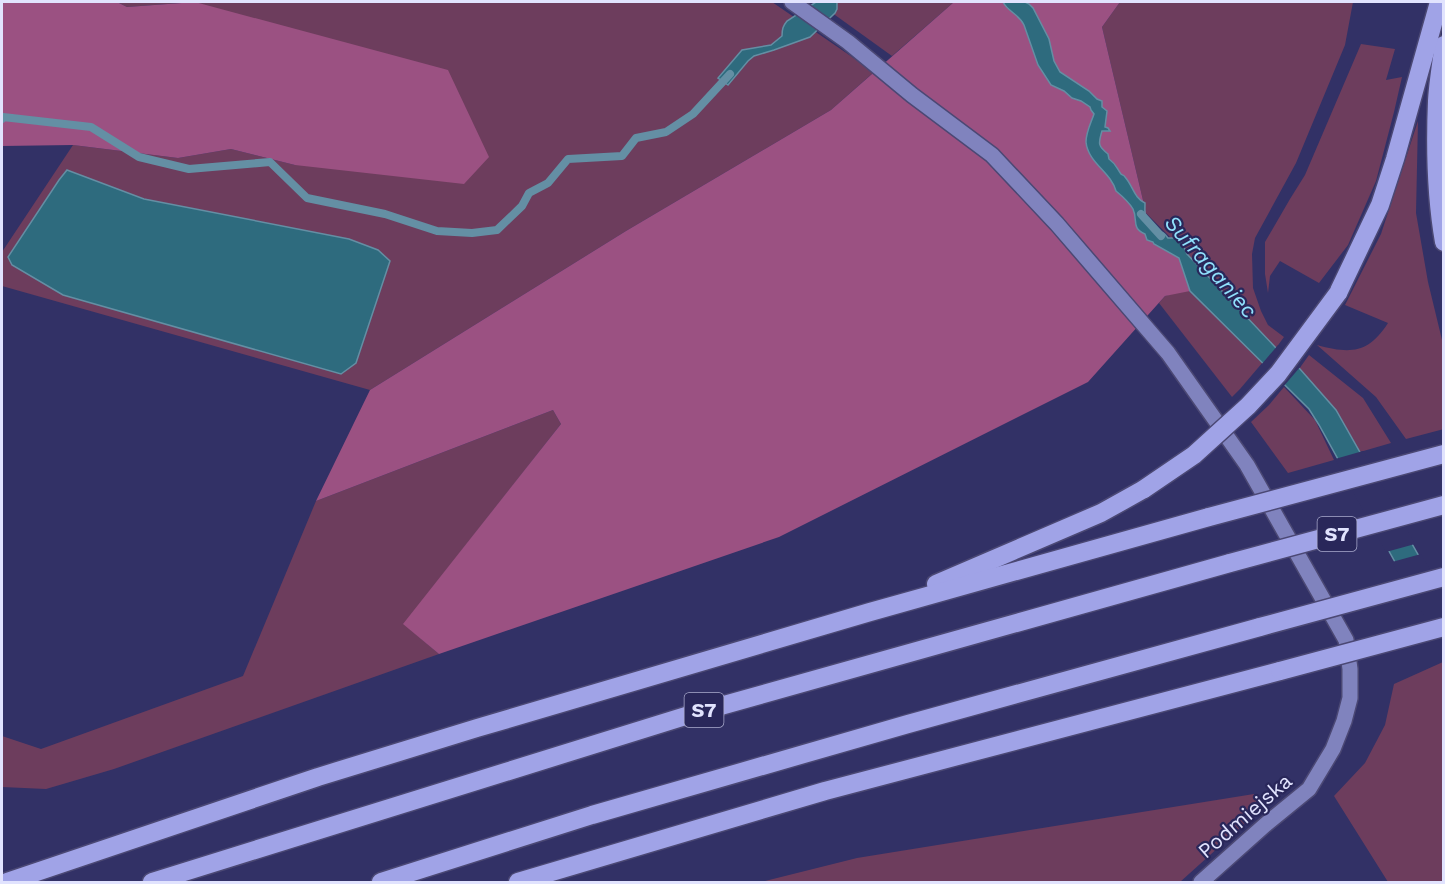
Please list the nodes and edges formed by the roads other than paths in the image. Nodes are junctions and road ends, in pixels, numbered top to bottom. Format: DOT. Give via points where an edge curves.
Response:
graph roads {
  1 [pos="792,2"];
  2 [pos="1439,2"];
  3 [pos="1443,45"];
  4 [pos="1443,242"];
  5 [pos="1443,454"];
  6 [pos="1443,505"];
  7 [pos="1443,577"];
  8 [pos="870,612"];
  9 [pos="1443,627"];
  10 [pos="7,882"];
  11 [pos="152,882"];
  12 [pos="381,882"];
  13 [pos="518,882"];
  14 [pos="1201,882"];
  1 -- 14 [label="street, Podmiejska" via="992,155 1057,224 1168,353 1247,465 1346,640 1350,698 1333,749 1309,789"];
  2 -- 8 [label="highway, bridge" via="1380,206 1338,293 1278,374 1194,455 1144,489 1101,513"];
  3 -- 4 [label="highway" via="1437,101"];
  5 -- 8 [label="highway, bridge"];
  6 -- 11 [label="highway, S7, bridge" via="692,714"];
  7 -- 12 [label="highway, bridge" via="908,724 592,815"];
  8 -- 10 [label="highway" via="318,777"];
  9 -- 13 [label="highway, bridge" via="825,791"];
}
